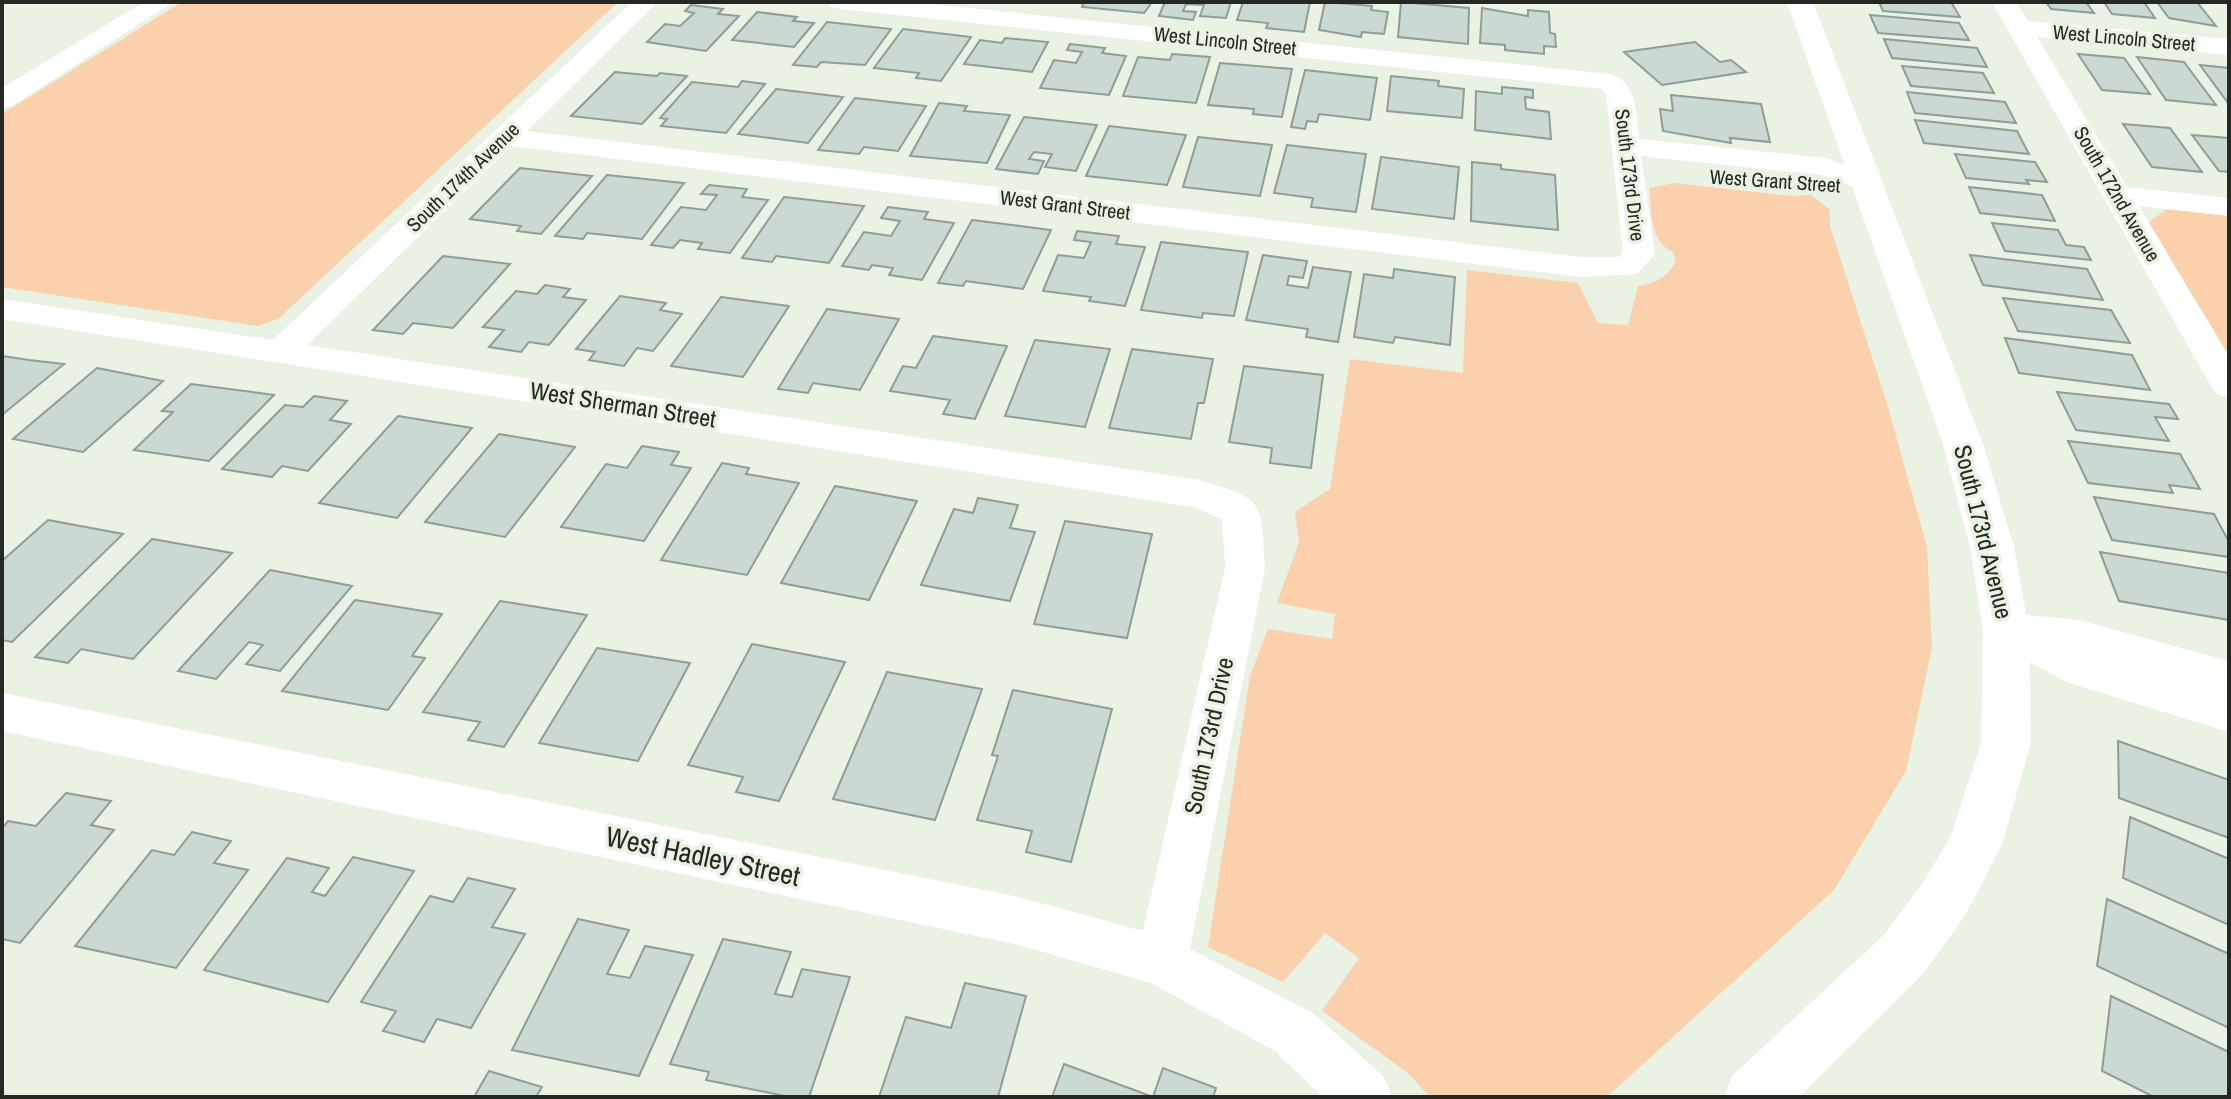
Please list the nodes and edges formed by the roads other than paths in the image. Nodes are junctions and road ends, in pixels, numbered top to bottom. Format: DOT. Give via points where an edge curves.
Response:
graph roads {
  1 [pos="161,2"];
  2 [pos="646,2"];
  3 [pos="840,2"];
  4 [pos="1800,2"];
  5 [pos="2004,2"];
  6 [pos="2019,28"];
  7 [pos="2229,47"];
  8 [pos="1610,82"];
  9 [pos="2,100"];
  10 [pos="504,137"];
  11 [pos="1628,156"];
  12 [pos="1868,183"];
  13 [pos="2117,195"];
  14 [pos="2229,207"];
  15 [pos="1626,267"];
  16 [pos="2,309"];
  17 [pos="280,352"];
  18 [pos="2229,386"];
  19 [pos="1241,511"];
  20 [pos="2006,630"];
  21 [pos="2229,679"];
  22 [pos="2,712"];
  23 [pos="2229,713"];
  24 [pos="1162,961"];
  25 [pos="1364,1097"];
  26 [pos="1755,1097"];
  1 -- 9 [label="street"];
  2 -- 10 [label="street, South 174th Avenue"];
  3 -- 8 [label="street, West Lincoln Street"];
  4 -- 12 [label="street, South 173rd Avenue"];
  5 -- 6 [label="street, South 172nd Avenue"];
  6 -- 7 [label="street, West Lincoln Street"];
  6 -- 13 [label="street, South 172nd Avenue"];
  8 -- 11 [label="street, South 173rd Drive" via="1619,93"];
  10 -- 15 [label="street, West Grant Street" via="1565,265"];
  10 -- 17 [label="street, South 174th Avenue"];
  11 -- 12 [label="street, West Grant Street" via="1834,189"];
  11 -- 15 [label="street, South 173rd Drive" via="1639,254"];
  12 -- 20 [label="street, South 173rd Avenue" via="1963,444 1992,547"];
  13 -- 14 [label="street"];
  13 -- 18 [label="street, South 172nd Avenue"];
  16 -- 17 [label="street, West Sherman Street"];
  17 -- 19 [label="street, West Sherman Street" via="1200,494"];
  19 -- 24 [label="street, South 173rd Drive" via="1245,568"];
  20 -- 21 [label="street" via="2079,637"];
  20 -- 23 [label="street" via="2084,671"];
  20 -- 26 [label="street, South 173rd Avenue" via="2006,743 1975,845 1903,955"];
  22 -- 24 [label="street, West Hadley Street" via="1019,921"];
  24 -- 25 [label="street, West Hadley Street" via="1294,1032"];
}
